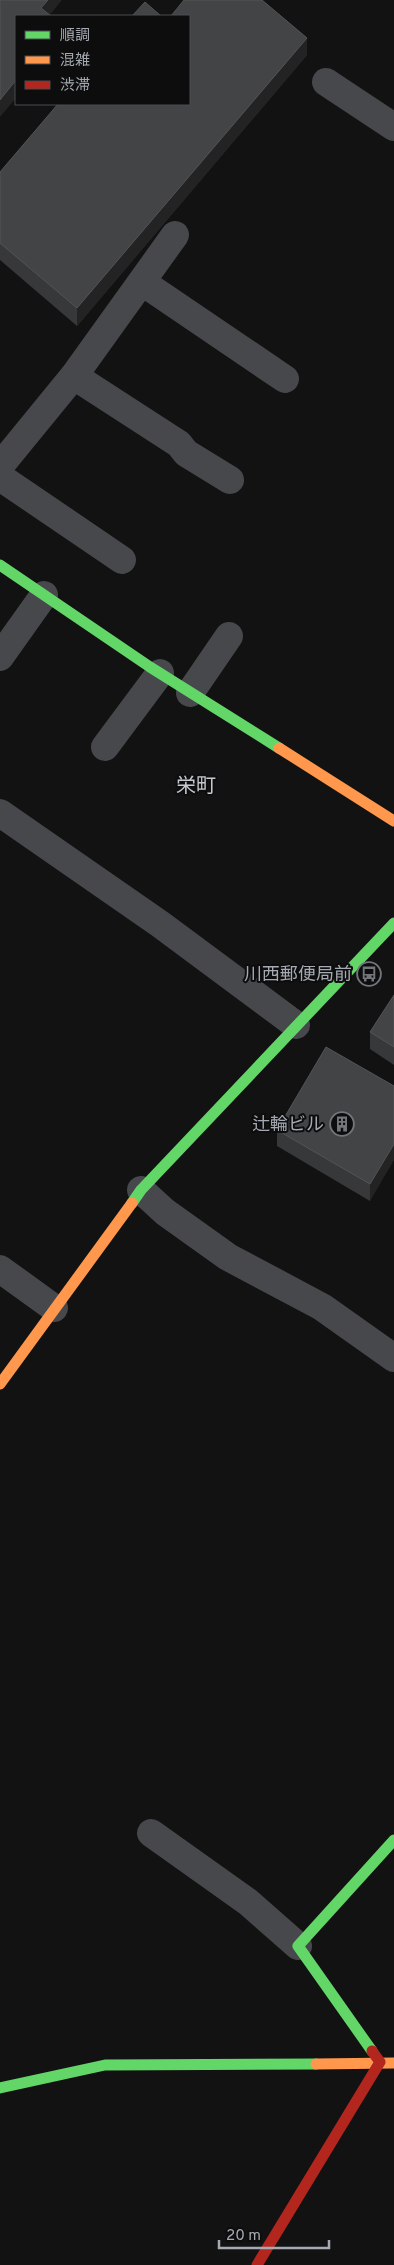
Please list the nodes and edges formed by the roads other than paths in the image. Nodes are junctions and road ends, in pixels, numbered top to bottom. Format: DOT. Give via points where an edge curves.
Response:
graph roads {
  1 [pos="326,82"];
  2 [pos="394,126"];
  3 [pos="175,235"];
  4 [pos="142,282"];
  5 [pos="74,376"];
  6 [pos="285,379"];
  7 [pos="1,467"];
  8 [pos="230,480"];
  9 [pos="122,560"];
  10 [pos="0,565"];
  11 [pos="44,595"];
  12 [pos="229,636"];
  13 [pos="0,657"];
  14 [pos="160,673"];
  15 [pos="190,693"];
  16 [pos="105,747"];
  17 [pos="0,813"];
  18 [pos="394,822"];
  19 [pos="394,923"];
  20 [pos="296,1025"];
  21 [pos="141,1190"];
  22 [pos="0,1269"];
  23 [pos="54,1308"];
  24 [pos="394,1358"];
  25 [pos="0,1384"];
  26 [pos="150,1833"];
  27 [pos="394,1840"];
  28 [pos="298,1946"];
  29 [pos="380,2062"];
  30 [pos="394,2063"];
  31 [pos="0,2088"];
  32 [pos="257,2265"];
  1 -- 2 [label="street"];
  3 -- 4 [label="street"];
  4 -- 5 [label="street"];
  4 -- 6 [label="street"];
  5 -- 7 [label="street"];
  5 -- 8 [label="street"];
  7 -- 9 [label="street"];
  10 -- 11 [label="street"];
  11 -- 13 [label="street"];
  11 -- 14 [label="street"];
  12 -- 15 [label="street"];
  14 -- 15 [label="street"];
  14 -- 16 [label="street"];
  15 -- 18 [label="street"];
  17 -- 20 [label="street" via="160,924"];
  19 -- 20 [label="street"];
  20 -- 21 [label="street"];
  21 -- 23 [label="street"];
  21 -- 24 [label="street" via="164,1212 228,1257 322,1307"];
  22 -- 23 [label="street"];
  23 -- 25 [label="street"];
  26 -- 28 [label="street" via="248,1902"];
  27 -- 28 [label="street"];
  28 -- 29 [label="street"];
  29 -- 30 [label="street"];
  29 -- 31 [label="street" via="106,2065"];
  29 -- 32 [label="street"];
}
